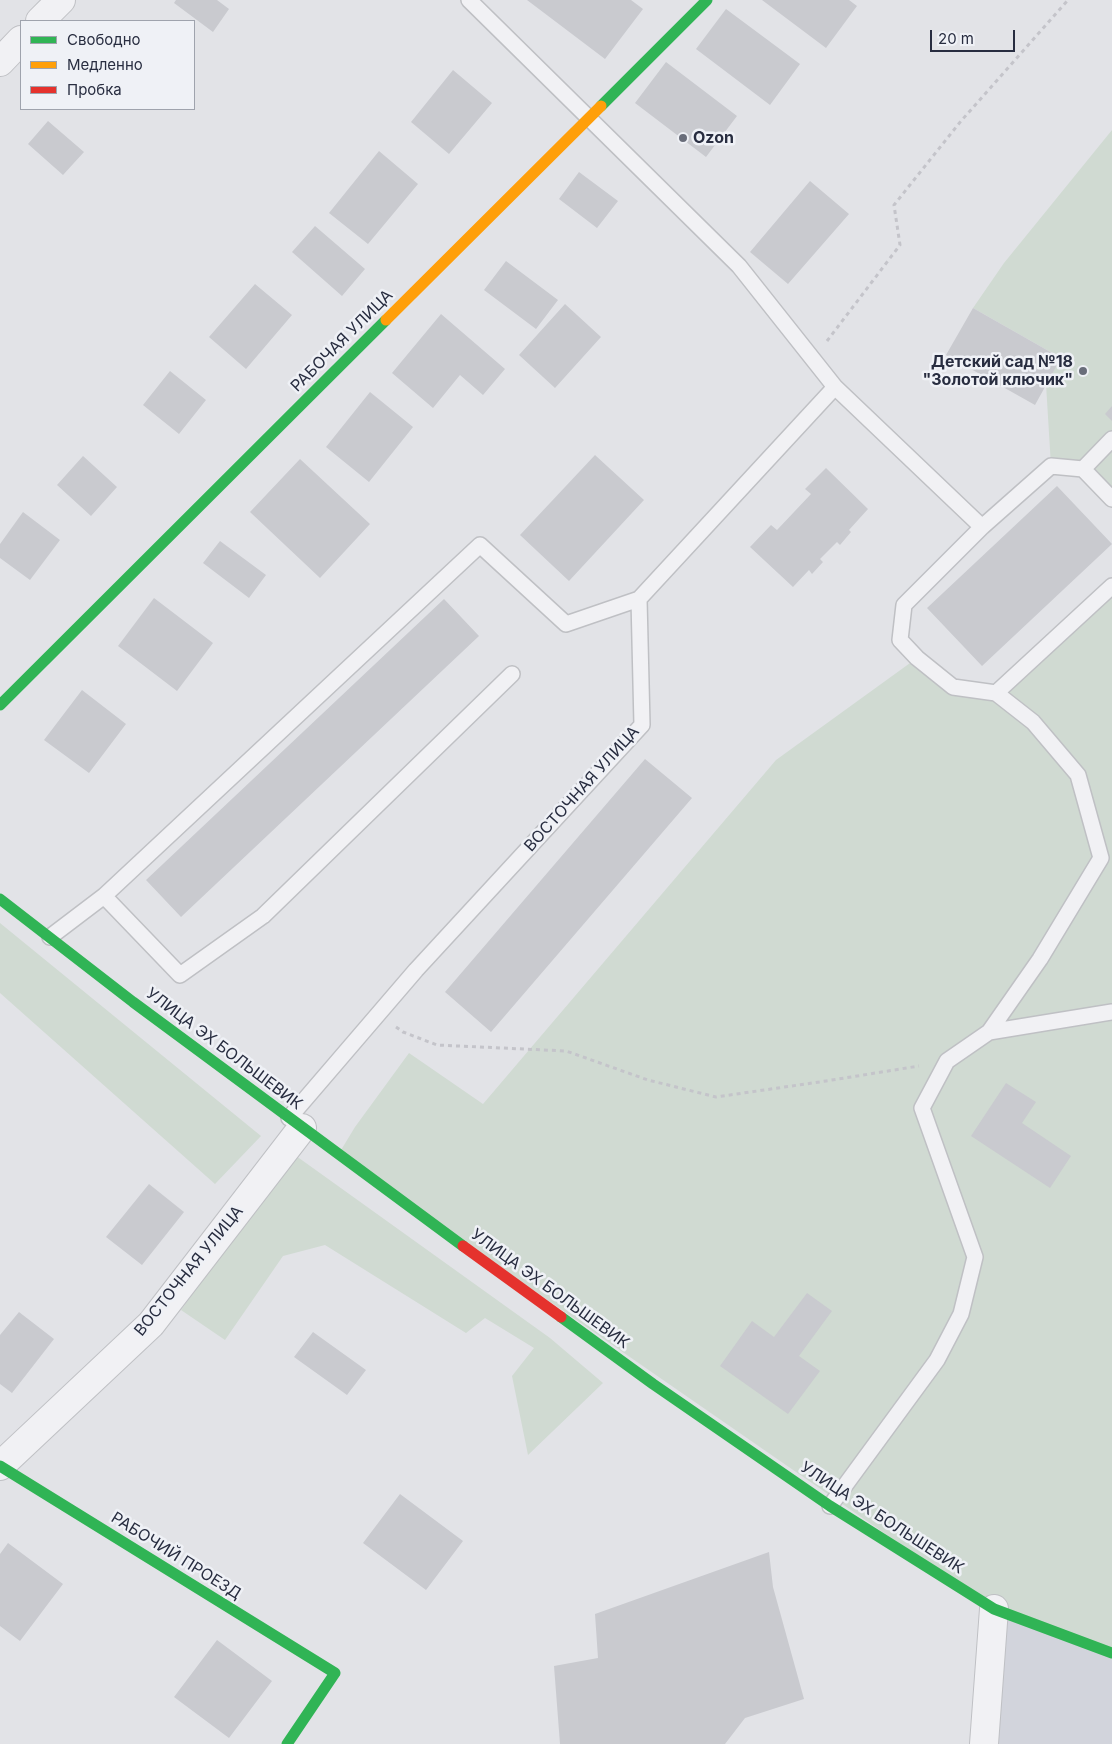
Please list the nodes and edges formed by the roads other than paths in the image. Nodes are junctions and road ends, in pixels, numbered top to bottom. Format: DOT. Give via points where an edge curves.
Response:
graph roads {
  1 [pos="61,0"];
  2 [pos="469,0"];
  3 [pos="707,0"];
  4 [pos="41,20"];
  5 [pos="20,41"];
  6 [pos="0,62"];
  7 [pos="588,118"];
  8 [pos="835,387"];
  9 [pos="1112,439"];
  10 [pos="1083,469"];
  11 [pos="1112,499"];
  12 [pos="982,527"];
  13 [pos="1112,586"];
  14 [pos="639,599"];
  15 [pos="512,674"];
  16 [pos="996,692"];
  17 [pos="0,705"];
  18 [pos="104,896"];
  19 [pos="0,899"];
  20 [pos="50,937"];
  21 [pos="1112,1012"];
  22 [pos="989,1032"];
  23 [pos="295,1123"];
  24 [pos="0,1466"];
  25 [pos="830,1506"];
  26 [pos="994,1609"];
  27 [pos="1112,1653"];
  28 [pos="288,1744"];
  29 [pos="984,1744"];
  1 -- 4 [label="street"];
  2 -- 7 [label="lane"];
  3 -- 7 [label="street, РАБОЧАЯ УЛИЦА"];
  5 -- 6 [label="street"];
  7 -- 8 [label="lane" via="739,266"];
  7 -- 17 [label="street, РАБОЧАЯ УЛИЦА"];
  8 -- 12 [label="lane"];
  8 -- 14 [label="lane"];
  9 -- 10 [label="lane"];
  10 -- 11 [label="lane"];
  10 -- 12 [label="lane" via="1051,466"];
  12 -- 16 [label="lane" via="904,605 900,640 953,687"];
  13 -- 16 [label="lane"];
  14 -- 18 [label="lane" via="566,624 480,545"];
  14 -- 23 [label="lane, ВОСТОЧНАЯ УЛИЦА" via="642,725 416,970"];
  15 -- 18 [label="lane" via="263,916 180,974"];
  16 -- 22 [label="lane" via="1033,722 1078,775 1100,858 1040,959"];
  18 -- 20 [label="lane"];
  19 -- 20 [label="street, УЛИЦА ЭХ БОЛЬШЕВИК"];
  20 -- 23 [label="street, УЛИЦА ЭХ БОЛЬШЕВИК"];
  21 -- 22 [label="lane"];
  22 -- 25 [label="lane" via="947,1061 922,1108 975,1257 960,1314 937,1360"];
  23 -- 24 [label="street, ВОСТОЧНАЯ УЛИЦА" via="151,1324"];
  23 -- 25 [label="street, УЛИЦА ЭХ БОЛЬШЕВИК" via="653,1384"];
  24 -- 28 [label="street, РАБОЧИЙ ПРОЕЗД" via="335,1673"];
  25 -- 26 [label="street, УЛИЦА ЭХ БОЛЬШЕВИК"];
  26 -- 27 [label="street, УЛИЦА ЭХ БОЛЬШЕВИК"];
  26 -- 29 [label="street"];
}
